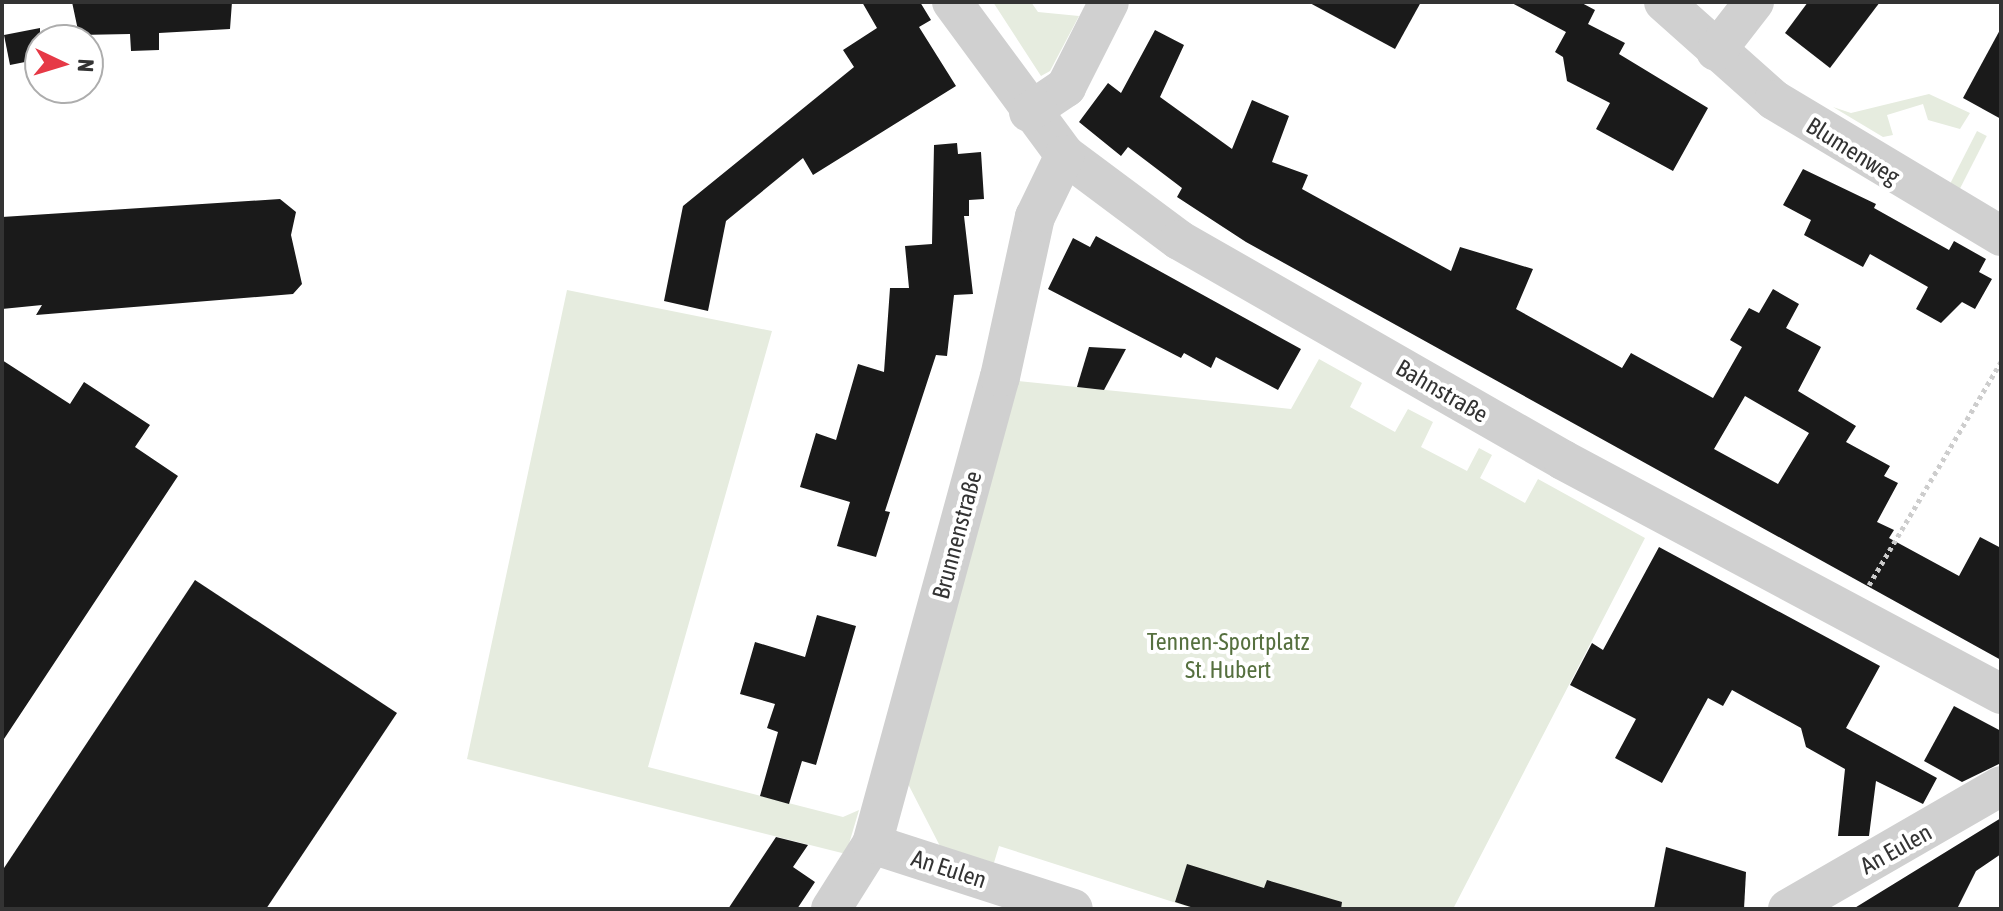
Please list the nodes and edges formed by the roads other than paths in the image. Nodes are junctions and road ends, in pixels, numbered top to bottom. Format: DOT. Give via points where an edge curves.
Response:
graph roads {
  1 [pos="952,2"];
  2 [pos="1109,2"];
  3 [pos="1664,2"];
  4 [pos="1754,2"];
  5 [pos="1716,51"];
  6 [pos="1029,112"];
  7 [pos="1065,155"];
  8 [pos="2001,236"];
  9 [pos="2001,694"];
  10 [pos="2001,786"];
  11 [pos="872,844"];
  12 [pos="831,909"];
  13 [pos="1073,909"];
  14 [pos="1788,909"];
  1 -- 6 [label="street, Bahnstraße"];
  2 -- 6 [label="street" via="1066,87"];
  3 -- 5 [label="street, Blumenweg"];
  4 -- 5 [label="street"];
  5 -- 8 [label="street, Blumenweg" via="1825,135"];
  6 -- 7 [label="street, Bahnstraße"];
  7 -- 9 [label="street, Bahnstraße" via="1133,209 1262,290 1676,522"];
  7 -- 11 [label="street, Brunnenstraße" via="1035,217 1000,377"];
  10 -- 14 [label="street, An Eulen"];
  11 -- 12 [label="street, Brunnenstraße"];
  11 -- 13 [label="street, An Eulen"];
}
